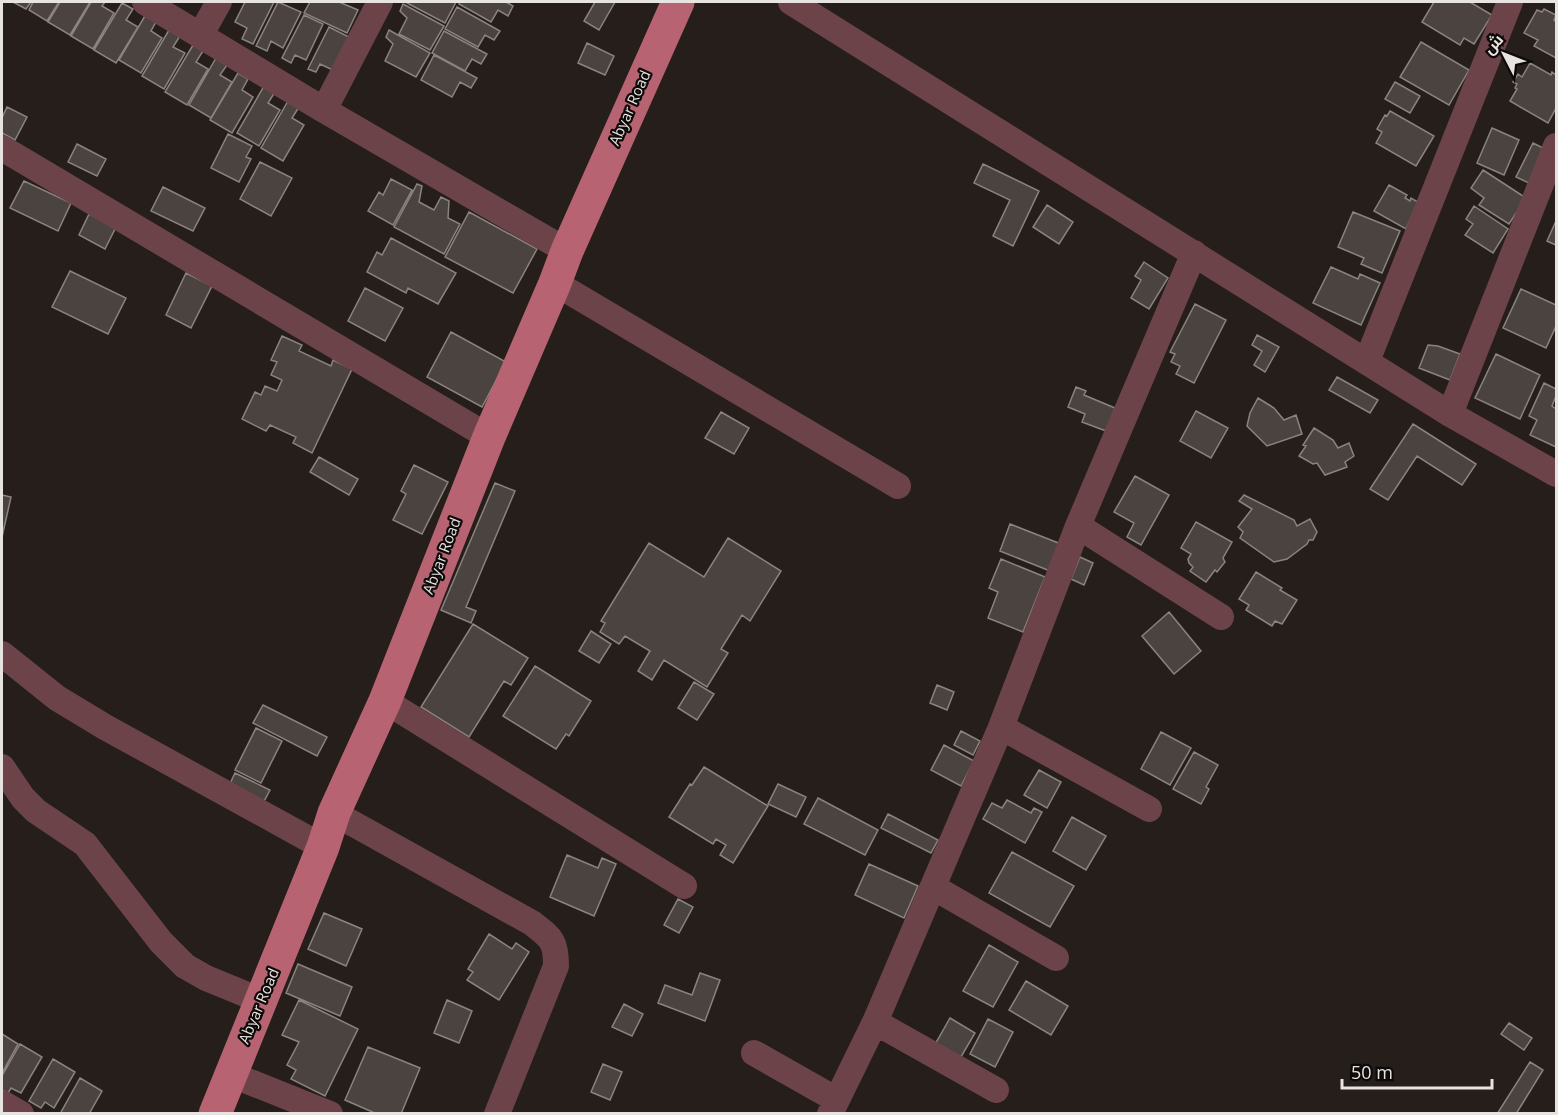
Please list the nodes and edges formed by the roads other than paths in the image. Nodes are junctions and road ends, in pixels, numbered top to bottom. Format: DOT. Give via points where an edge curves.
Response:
graph roads {
  1 [pos="146,2"];
  2 [pos="219,2"];
  3 [pos="380,2"];
  4 [pos="678,2"];
  5 [pos="791,2"];
  6 [pos="1510,2"];
  7 [pos="201,34"];
  8 [pos="324,110"];
  9 [pos="1557,146"];
  10 [pos="2,148"];
  11 [pos="567,251"];
  12 [pos="1194,253"];
  13 [pos="555,283"];
  14 [pos="1367,360"];
  15 [pos="1450,414"];
  16 [pos="489,437"];
  17 [pos="1557,474"];
  18 [pos="898,486"];
  19 [pos="1078,526"];
  20 [pos="1221,617"];
  21 [pos="2,654"];
  22 [pos="385,701"];
  23 [pos="1001,727"];
  24 [pos="2,767"];
  25 [pos="1149,809"];
  26 [pos="334,813"];
  27 [pos="323,847"];
  28 [pos="684,886"];
  29 [pos="933,887"];
  30 [pos="1056,958"];
  31 [pos="262,1001"];
  32 [pos="875,1022"];
  33 [pos="754,1053"];
  34 [pos="230,1074"];
  35 [pos="996,1090"];
  36 [pos="2,1103"];
  37 [pos="833,1106"];
  38 [pos="21,1113"];
  39 [pos="215,1113"];
  40 [pos="330,1113"];
  41 [pos="497,1113"];
  1 -- 7 [label="street"];
  2 -- 7 [label="street"];
  3 -- 8 [label="street"];
  4 -- 11 [label="main road, Abyar Road"];
  5 -- 12 [label="street"];
  6 -- 14 [label="street"];
  7 -- 8 [label="street"];
  8 -- 11 [label="street"];
  9 -- 15 [label="street"];
  10 -- 16 [label="street"];
  11 -- 13 [label="main road, Abyar Road"];
  12 -- 14 [label="street"];
  12 -- 19 [label="street"];
  13 -- 16 [label="main road, Abyar Road"];
  13 -- 18 [label="street"];
  14 -- 15 [label="street"];
  15 -- 17 [label="street"];
  16 -- 22 [label="main road, Abyar Road"];
  19 -- 20 [label="street"];
  19 -- 23 [label="street"];
  21 -- 27 [label="street" via="57,698 105,727"];
  22 -- 26 [label="main road, Abyar Road"];
  22 -- 28 [label="street"];
  23 -- 25 [label="street"];
  23 -- 29 [label="street"];
  24 -- 31 [label="street" via="36,811 85,844 161,942 185,966"];
  26 -- 27 [label="main road, Abyar Road"];
  26 -- 41 [label="street" via="531,923 549,936 556,948 556,966"];
  27 -- 31 [label="main road, Abyar Road"];
  29 -- 30 [label="street"];
  29 -- 32 [label="street"];
  31 -- 34 [label="main road, Abyar Road"];
  32 -- 35 [label="street"];
  32 -- 37 [label="street"];
  33 -- 37 [label="street"];
  34 -- 39 [label="main road, Abyar Road"];
  34 -- 40 [label="street"];
  36 -- 38 [label="street"];
}
